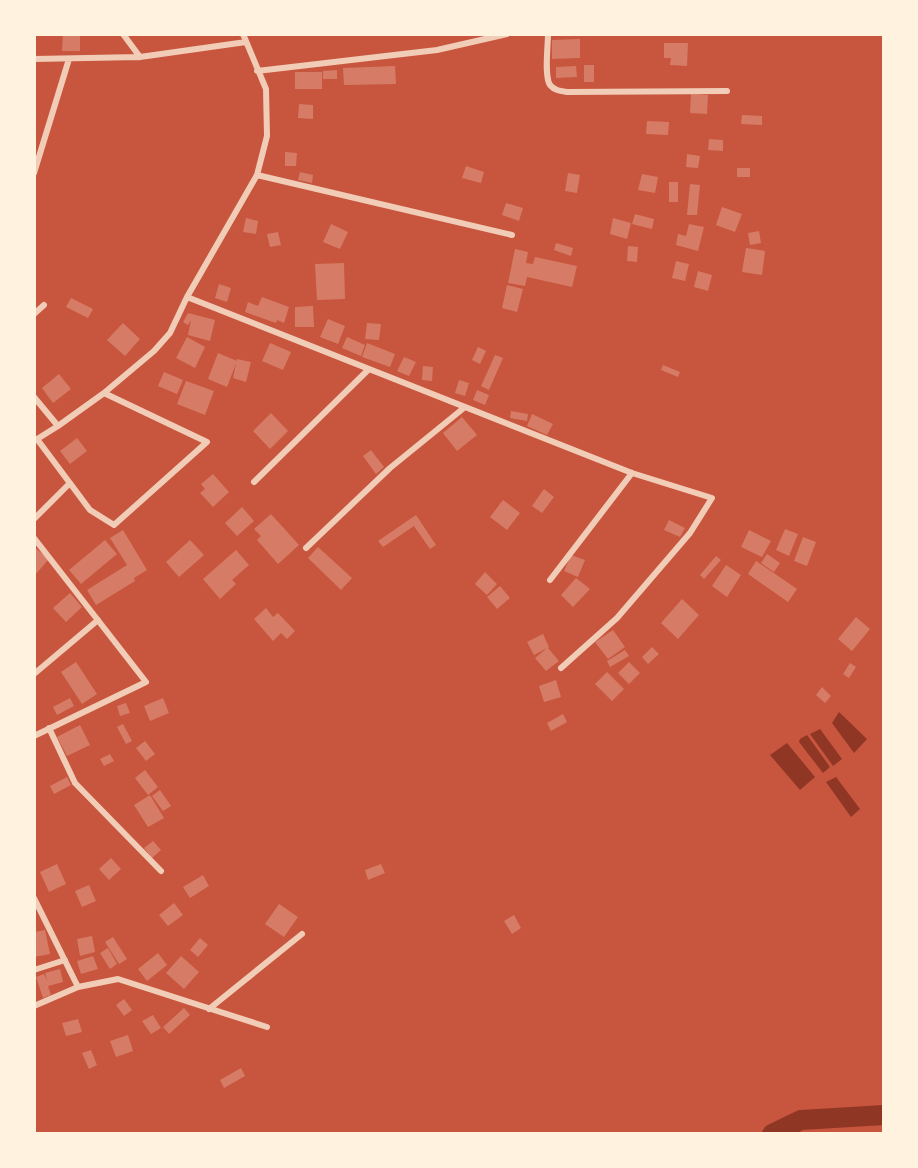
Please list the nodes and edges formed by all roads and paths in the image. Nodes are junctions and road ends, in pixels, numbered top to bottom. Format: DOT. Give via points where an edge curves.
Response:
graph roads {
  1 [pos="123,34"];
  2 [pos="243,34"];
  3 [pos="507,34"];
  4 [pos="548,34"];
  5 [pos="482,37"];
  6 [pos="246,42"];
  7 [pos="140,57"];
  8 [pos="69,58"];
  9 [pos="34,59"];
  10 [pos="257,71"];
  11 [pos="727,91"];
  12 [pos="34,173"];
  13 [pos="257,175"];
  14 [pos="512,235"];
  15 [pos="187,297"];
  16 [pos="44,305"];
  17 [pos="34,314"];
  18 [pos="369,369"];
  19 [pos="104,393"];
  20 [pos="34,397"];
  21 [pos="465,407"];
  22 [pos="58,426"];
  23 [pos="36,440"];
  24 [pos="632,472"];
  25 [pos="254,482"];
  26 [pos="70,483"];
  27 [pos="34,519"];
  28 [pos="34,538"];
  29 [pos="306,548"];
  30 [pos="550,580"];
  31 [pos="98,620"];
  32 [pos="561,668"];
  33 [pos="34,674"];
  34 [pos="48,728"];
  35 [pos="34,736"];
  36 [pos="161,871"];
  37 [pos="34,897"];
  38 [pos="37,912"];
  39 [pos="302,934"];
  40 [pos="65,960"];
  41 [pos="34,970"];
  42 [pos="78,987"];
  43 [pos="34,1006"];
  44 [pos="209,1008"];
  45 [pos="267,1027"];
  1 -- 7 [label="street"];
  2 -- 6 [label="street"];
  3 -- 5 [label="street"];
  4 -- 11 [label="street" via="547,78 556,90"];
  5 -- 10 [label="street" via="437,50"];
  6 -- 7 [label="street"];
  6 -- 10 [label="street"];
  7 -- 8 [label="street"];
  8 -- 9 [label="street"];
  8 -- 12 [label="street"];
  10 -- 13 [label="street" via="266,89 267,136"];
  13 -- 14 [label="street"];
  13 -- 15 [label="street"];
  15 -- 18 [label="street"];
  15 -- 19 [label="street" via="170,333"];
  16 -- 17 [label="street"];
  18 -- 21 [label="street"];
  18 -- 25 [label="street"];
  19 -- 22 [label="street"];
  19 -- 26 [label="street" via="207,442 114,525 90,510"];
  20 -- 22 [label="street"];
  21 -- 24 [label="street"];
  21 -- 29 [label="street" via="390,468"];
  22 -- 23 [label="street"];
  23 -- 26 [label="street"];
  24 -- 30 [label="street"];
  24 -- 32 [label="street" via="712,498 690,533 617,618"];
  26 -- 27 [label="street"];
  28 -- 31 [label="street"];
  31 -- 33 [label="street"];
  31 -- 34 [label="street" via="146,682"];
  34 -- 35 [label="street"];
  34 -- 36 [label="street" via="75,783"];
  37 -- 38 [label="street"];
  38 -- 40 [label="street"];
  39 -- 44 [label="street"];
  40 -- 41 [label="street"];
  40 -- 42 [label="street"];
  42 -- 43 [label="street"];
  42 -- 44 [label="street" via="118,980"];
  44 -- 45 [label="street"];
}
